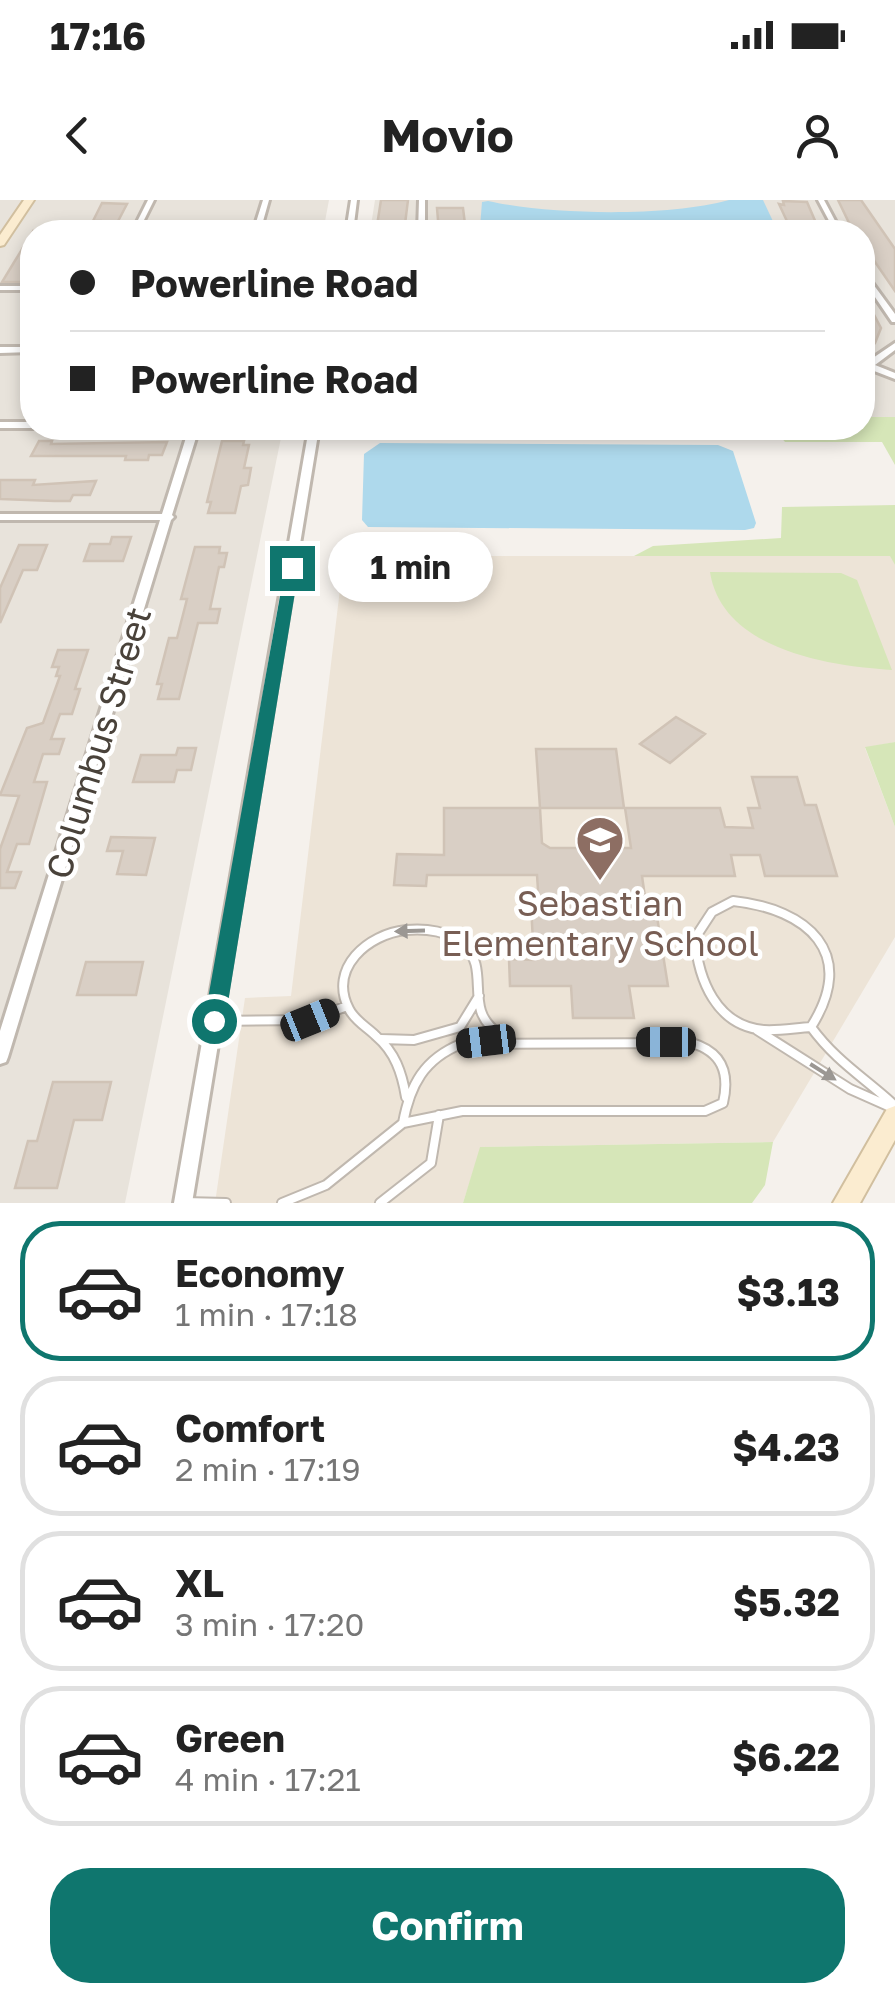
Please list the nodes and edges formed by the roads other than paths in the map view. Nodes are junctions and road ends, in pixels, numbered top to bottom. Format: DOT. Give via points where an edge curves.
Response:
graph roads {
  1 [pos="29,200"];
  2 [pos="2,238"];
  3 [pos="875,290"];
  4 [pos="895,320"];
  5 [pos="191,440"];
  6 [pos="312,440"];
  7 [pos="0,517"];
  8 [pos="170,517"];
  9 [pos="479,996"];
  10 [pos="347,1006"];
  11 [pos="214,1021"];
  12 [pos="812,1026"];
  13 [pos="756,1030"];
  14 [pos="4,1032"];
  15 [pos="380,1038"];
  16 [pos="507,1041"];
  17 [pos="0,1057"];
  18 [pos="406,1100"];
  19 [pos="895,1108"];
  20 [pos="439,1115"];
  21 [pos="895,1117"];
  22 [pos="403,1123"];
  23 [pos="183,1202"];
  24 [pos="226,1203"];
  25 [pos="282,1203"];
  26 [pos="380,1203"];
  27 [pos="846,1203"];
  1 -- 2 [label="street"];
  3 -- 4 [label="street"];
  5 -- 8 [label="street, Columbus Street"];
  6 -- 11 [label="street"];
  7 -- 8 [label="street"];
  8 -- 14 [label="street, Columbus Street"];
  9 -- 10 [label="lane, one-way" via="479,974 464,945 438,931 400,930 355,952 342,988"];
  9 -- 15 [label="lane" via="460,1027 414,1040"];
  9 -- 16 [label="lane" via="487,1024"];
  10 -- 11 [label="lane" via="310,1020"];
  10 -- 15 [label="lane"];
  11 -- 23 [label="street"];
  12 -- 13 [label="lane"];
  12 -- 13 [label="lane" via="826,1010 831,987 823,946 791,912 734,901 701,924 696,959 718,1008"];
  12 -- 19 [label="lane" via="834,1058"];
  13 -- 19 [label="lane, one-way" via="850,1090"];
  14 -- 17 [label="street, Columbus Street"];
  15 -- 18 [label="lane" via="401,1071"];
  16 -- 18 [label="lane" via="461,1044 434,1056"];
  16 -- 20 [label="lane" via="707,1046 727,1071 727,1089 723,1103 705,1111"];
  18 -- 22 [label="lane"];
  20 -- 22 [label="lane"];
  20 -- 26 [label="lane" via="430,1163"];
  21 -- 27 [label="street"];
  22 -- 25 [label="lane" via="326,1185"];
  23 -- 24 [label="lane"];
}
